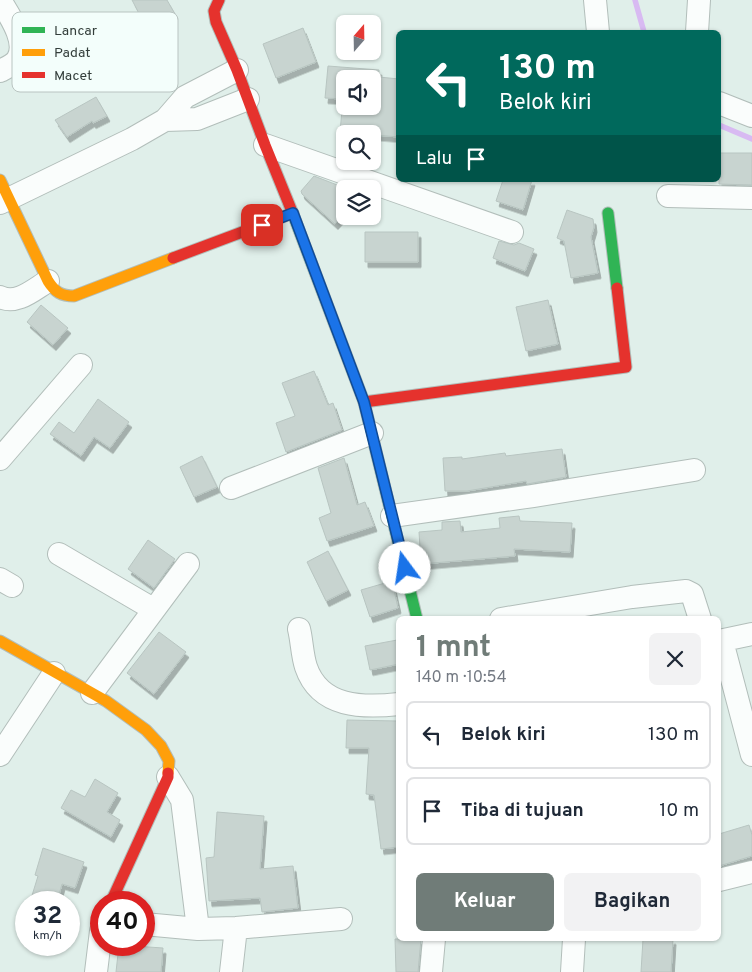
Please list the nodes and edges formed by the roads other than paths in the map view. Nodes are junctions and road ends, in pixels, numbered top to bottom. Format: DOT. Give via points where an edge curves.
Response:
graph roads {
  1 [pos="0,0"];
  2 [pos="219,0"];
  3 [pos="595,0"];
  4 [pos="699,0"];
  5 [pos="12,24"];
  6 [pos="598,30"];
  7 [pos="697,30"];
  8 [pos="12,64"];
  9 [pos="237,70"];
  10 [pos="0,71"];
  11 [pos="248,99"];
  12 [pos="721,104"];
  13 [pos="752,116"];
  14 [pos="165,120"];
  15 [pos="265,145"];
  16 [pos="3,194"];
  17 [pos="668,196"];
  18 [pos="752,198"];
  19 [pos="293,213"];
  20 [pos="608,214"];
  21 [pos="512,232"];
  22 [pos="48,282"];
  23 [pos="0,297"];
  24 [pos="81,365"];
  25 [pos="364,402"];
  26 [pos="372,433"];
  27 [pos="0,459"];
  28 [pos="694,470"];
  29 [pos="231,488"];
  30 [pos="392,516"];
  31 [pos="59,554"];
  32 [pos="188,564"];
  33 [pos="153,609"];
  34 [pos="417,616"];
  35 [pos="520,616"];
  36 [pos="699,616"];
  37 [pos="299,629"];
  38 [pos="752,634"];
  39 [pos="0,641"];
  40 [pos="721,641"];
  41 [pos="721,645"];
  42 [pos="54,673"];
  43 [pos="92,693"];
  44 [pos="396,704"];
  45 [pos="0,755"];
  46 [pos="752,756"];
  47 [pos="168,777"];
  48 [pos="752,872"];
  49 [pos="721,880"];
  50 [pos="116,891"];
  51 [pos="341,919"];
  52 [pos="155,925"];
  53 [pos="236,928"];
  54 [pos="198,929"];
  55 [pos="434,941"];
  56 [pos="574,944"];
  57 [pos="90,956"];
  58 [pos="98,956"];
  59 [pos="81,972"];
  60 [pos="96,972"];
  61 [pos="231,972"];
  62 [pos="431,972"];
  63 [pos="572,972"];
  1 -- 5 [label="street"];
  2 -- 9 [label="street" via="214,16"];
  3 -- 6 [label="street"];
  4 -- 7 [label="street"];
  8 -- 10 [label="street"];
  9 -- 11 [label="street"];
  9 -- 14 [label="street" via="185,97"];
  11 -- 14 [label="street" via="197,119"];
  11 -- 15 [label="street"];
  12 -- 13 [label="street"];
  14 -- 16 [label="street" via="132,139"];
  15 -- 19 [label="street"];
  15 -- 21 [label="street"];
  16 -- 22 [label="street"];
  17 -- 18 [label="street"];
  19 -- 22 [label="street" via="74,296 58,294"];
  19 -- 25 [label="street"];
  20 -- 25 [label="street" via="626,367"];
  22 -- 23 [label="street" via="19,299"];
  24 -- 27 [label="street"];
  25 -- 26 [label="street"];
  26 -- 29 [label="street"];
  26 -- 30 [label="street"];
  28 -- 30 [label="street"];
  30 -- 34 [label="street"];
  31 -- 33 [label="street"];
  32 -- 33 [label="street"];
  33 -- 43 [label="street"];
  35 -- 36 [label="street" via="686,591 692,594"];
  37 -- 44 [label="street" via="306,667 324,694 336,701 357,705"];
  38 -- 40 [label="street"];
  39 -- 42 [label="street"];
  41 -- 46 [label="street"];
  42 -- 43 [label="street"];
  42 -- 45 [label="street"];
  43 -- 47 [label="street" via="141,724 163,748 169,760"];
  47 -- 50 [label="street"];
  47 -- 54 [label="street" via="182,800"];
  48 -- 49 [label="street"];
  51 -- 53 [label="street"];
  52 -- 54 [label="street"];
  53 -- 54 [label="street"];
  53 -- 61 [label="street"];
  55 -- 62 [label="street"];
  56 -- 63 [label="street"];
  57 -- 59 [label="street"];
  58 -- 60 [label="street"];
}
